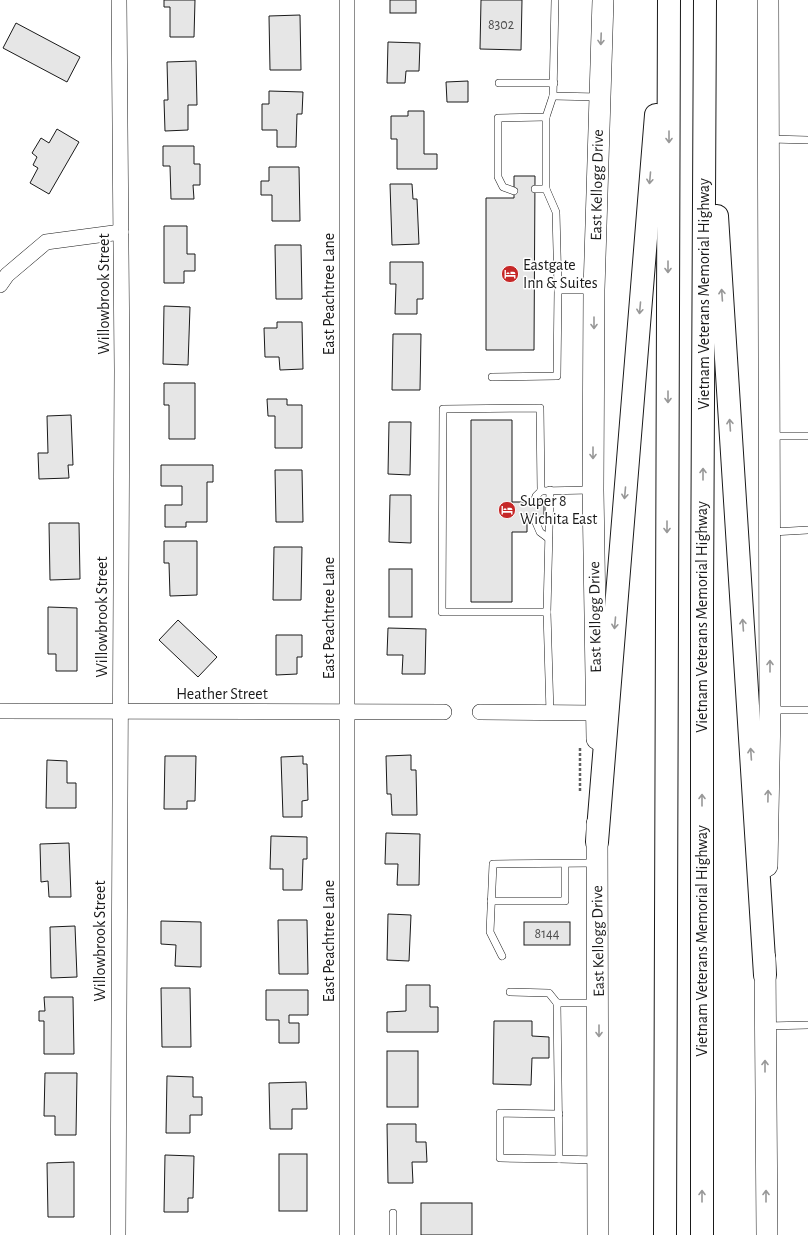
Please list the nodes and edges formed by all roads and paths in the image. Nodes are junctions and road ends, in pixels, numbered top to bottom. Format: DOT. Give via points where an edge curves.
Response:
graph roads {
  1 [pos="119,0"];
  2 [pos="347,0"];
  3 [pos="555,0"];
  4 [pos="603,0"];
  5 [pos="665,0"];
  6 [pos="669,0"];
  7 [pos="768,0"];
  8 [pos="705,10"];
  9 [pos="499,82"];
  10 [pos="554,82"];
  11 [pos="553,96"];
  12 [pos="599,97"];
  13 [pos="546,117"];
  14 [pos="769,139"];
  15 [pos="808,140"];
  16 [pos="535,189"];
  17 [pos="546,189"];
  18 [pos="514,190"];
  19 [pos="121,232"];
  20 [pos="0,285"];
  21 [pos="558,290"];
  22 [pos="594,290"];
  23 [pos="492,378"];
  24 [pos="769,436"];
  25 [pos="808,436"];
  26 [pos="550,490"];
  27 [pos="593,490"];
  28 [pos="541,491"];
  29 [pos="534,502"];
  30 [pos="534,518"];
  31 [pos="808,530"];
  32 [pos="770,532"];
  33 [pos="548,538"];
  34 [pos="547,612"];
  35 [pos="770,710"];
  36 [pos="808,710"];
  37 [pos="0,711"];
  38 [pos="120,711"];
  39 [pos="444,712"];
  40 [pos="480,712"];
  41 [pos="347,713"];
  42 [pos="550,713"];
  43 [pos="596,713"];
  44 [pos="597,842"];
  45 [pos="597,863"];
  46 [pos="565,864"];
  47 [pos="491,901"];
  48 [pos="502,956"];
  49 [pos="765,975"];
  50 [pos="510,992"];
  51 [pos="557,1003"];
  52 [pos="599,1003"];
  53 [pos="808,1025"];
  54 [pos="765,1026"];
  55 [pos="559,1114"];
  56 [pos="559,1159"];
  57 [pos="598,1160"];
  58 [pos="393,1213"];
  59 [pos="118,1235"];
  60 [pos="347,1235"];
  61 [pos="393,1235"];
  62 [pos="598,1235"];
  63 [pos="665,1235"];
  64 [pos="702,1235"];
  65 [pos="767,1235"];
  1 -- 19 [label="street, Willowbrook Street"];
  2 -- 41 [label="street, East Peachtree Lane"];
  3 -- 10 [label="lane"];
  4 -- 12 [label="main road, East Kellogg Drive, one-way"];
  5 -- 44 [label="highway, one-way"];
  6 -- 63 [label="highway, one-way"];
  7 -- 14 [label="main road"];
  49 -- 8 [label="highway, one-way"];
  64 -- 8 [label="highway, Vietnam Veterans Memorial Highway, one-way"];
  9 -- 10 [label="lane"];
  10 -- 11 [label="lane"];
  11 -- 12 [label="lane"];
  11 -- 13 [label="lane"];
  12 -- 22 [label="main road, East Kellogg Drive"];
  13 -- 17 [label="lane"];
  13 -- 18 [label="lane" via="498,118 498,177 503,187"];
  14 -- 15 [label="lane"];
  14 -- 24 [label="main road"];
  16 -- 17 [label="lane"];
  17 -- 21 [label="lane" via="556,212"];
  19 -- 20 [label="street" via="46,242 7,275"];
  19 -- 38 [label="street, Willowbrook Street"];
  21 -- 22 [label="lane"];
  21 -- 23 [label="lane" via="557,376"];
  22 -- 27 [label="main road, East Kellogg Drive, one-way"];
  24 -- 25 [label="lane"];
  24 -- 32 [label="main road"];
  26 -- 27 [label="lane"];
  26 -- 28 [label="lane"];
  26 -- 33 [label="lane"];
  27 -- 43 [label="main road, East Kellogg Drive"];
  28 -- 29 [label="lane"];
  28 -- 34 [label="lane" via="540,408 443,409 442,612"];
  30 -- 33 [label="lane" via="540,532"];
  31 -- 32 [label="lane"];
  35 -- 32 [label="main road, one-way"];
  33 -- 34 [label="lane"];
  34 -- 42 [label="lane"];
  35 -- 36 [label="lane"];
  49 -- 35 [label="main road, one-way"];
  37 -- 38 [label="street, Heather Street"];
  38 -- 41 [label="street, Heather Street"];
  38 -- 59 [label="street, Willowbrook Street"];
  39 -- 41 [label="street, Heather Street"];
  40 -- 42 [label="street"];
  41 -- 60 [label="street, East Peachtree Lane"];
  42 -- 43 [label="street"];
  43 -- 44 [label="main road, East Kellogg Drive"];
  44 -- 45 [label="main road, East Kellogg Drive"];
  45 -- 46 [label="lane"];
  45 -- 52 [label="main road, East Kellogg Drive"];
  46 -- 47 [label="lane" via="565,900"];
  46 -- 47 [label="lane" via="492,864"];
  47 -- 48 [label="lane" via="490,932"];
  49 -- 54 [label="main road"];
  50 -- 51 [label="lane" via="549,993"];
  51 -- 52 [label="lane"];
  51 -- 55 [label="lane"];
  52 -- 57 [label="main road, East Kellogg Drive, one-way"];
  53 -- 54 [label="lane"];
  65 -- 54 [label="main road, one-way"];
  55 -- 56 [label="lane"];
  55 -- 56 [label="lane" via="500,1113 500,1158"];
  56 -- 57 [label="lane"];
  57 -- 62 [label="main road, East Kellogg Drive"];
  58 -- 61 [label="lane"];
}
